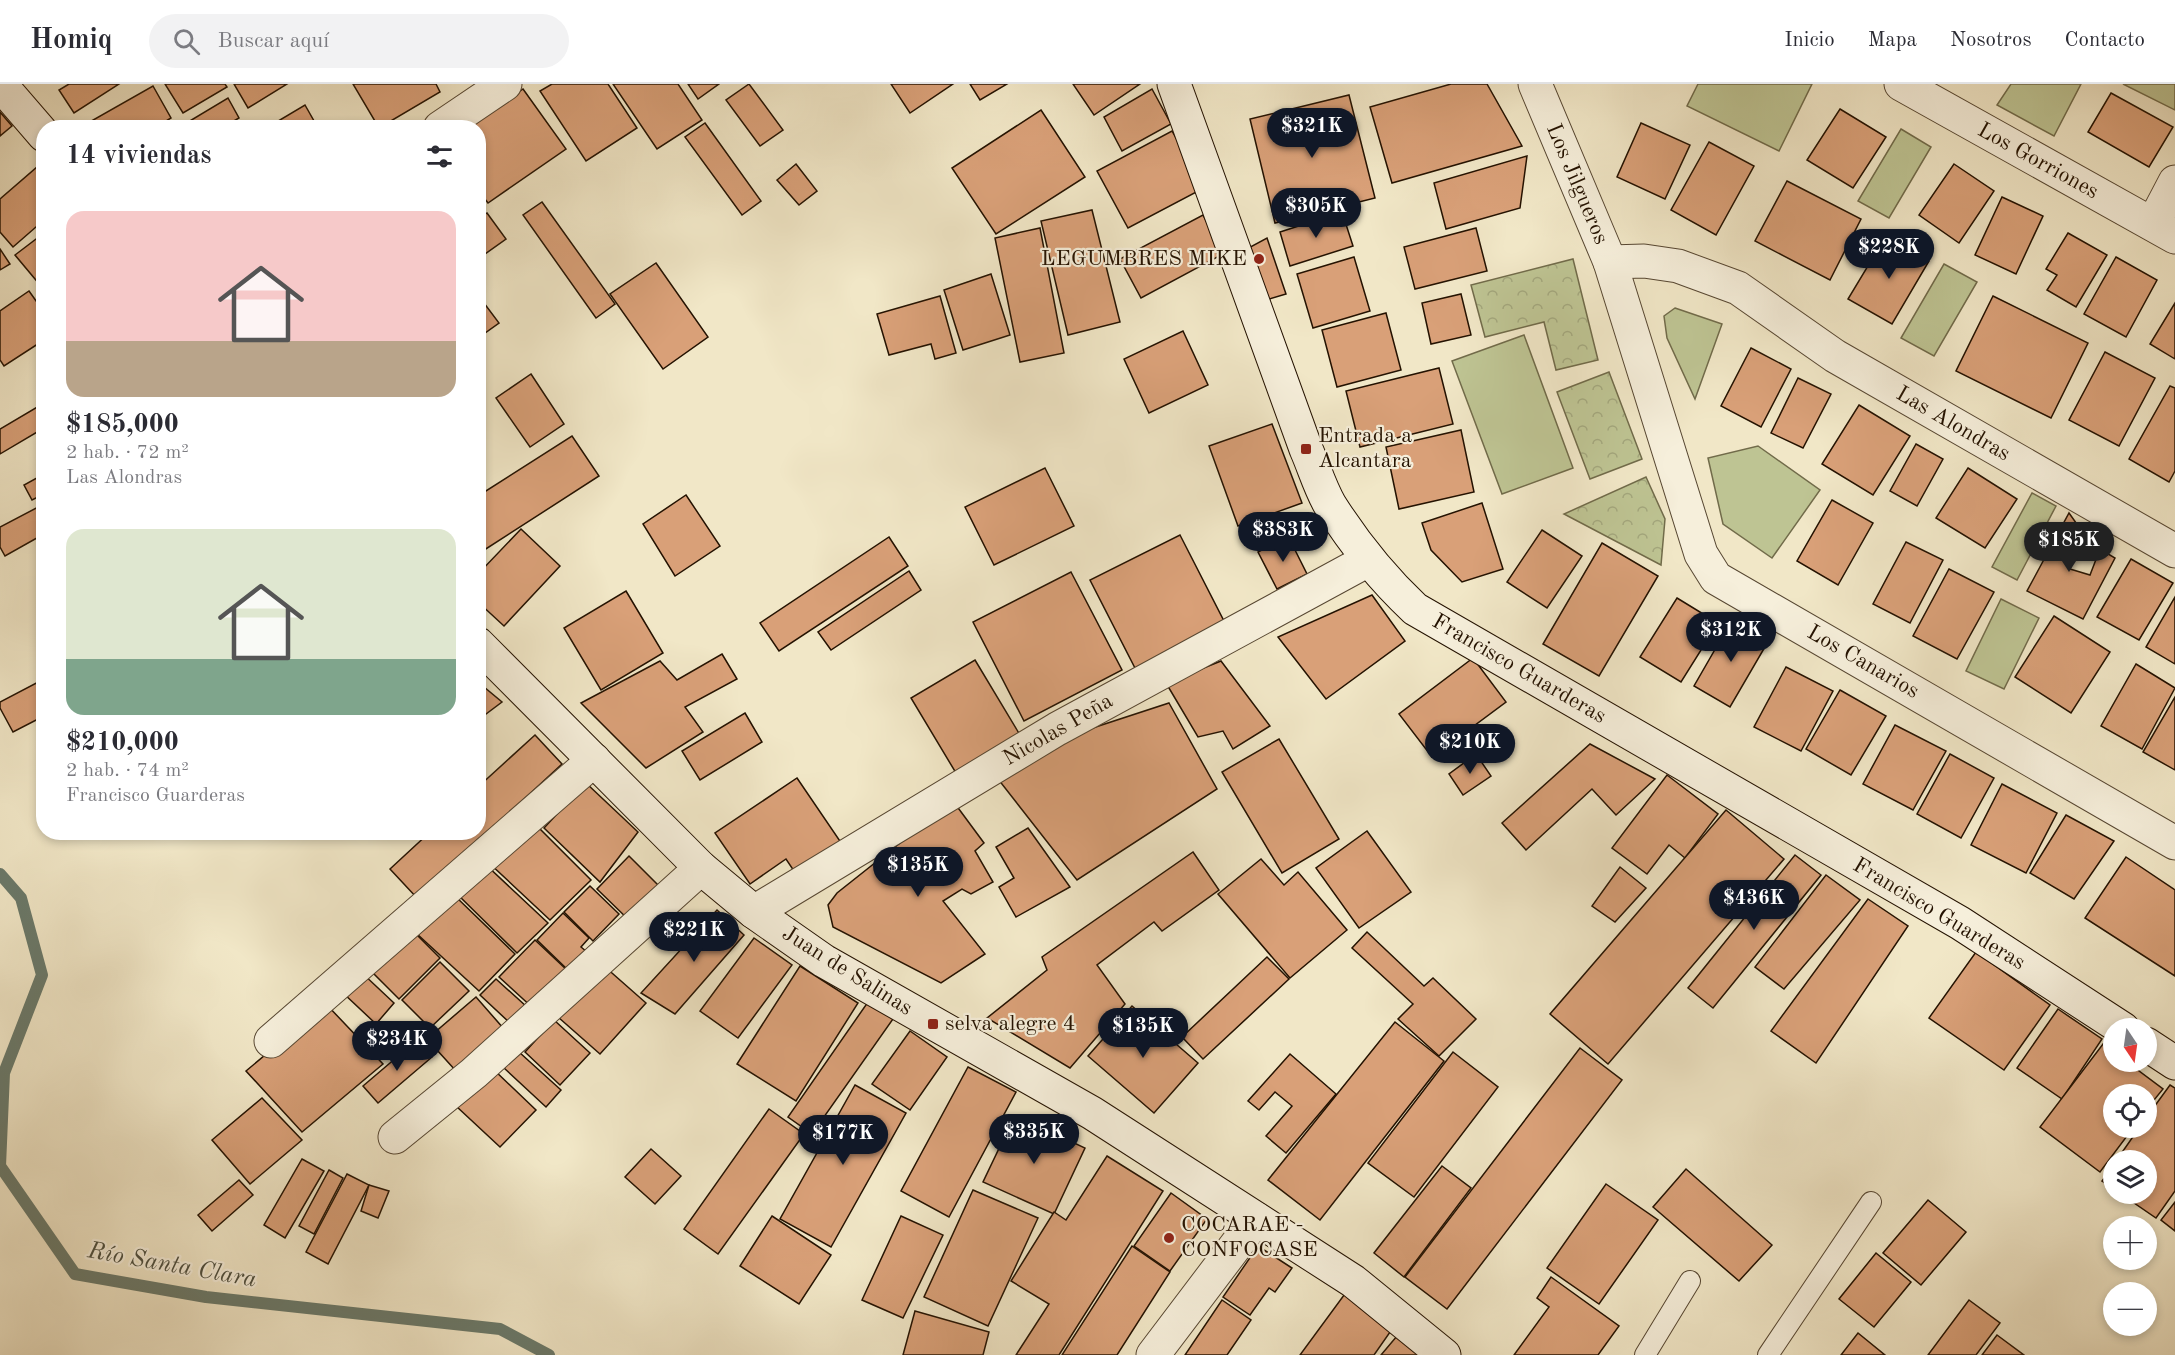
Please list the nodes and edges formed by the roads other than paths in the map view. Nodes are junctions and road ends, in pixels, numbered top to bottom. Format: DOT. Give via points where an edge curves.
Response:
graph roads {
  1 [pos="0,84"];
  2 [pos="505,84"];
  3 [pos="1174,84"];
  4 [pos="1535,84"];
  5 [pos="1901,84"];
  6 [pos="452,120"];
  7 [pos="36,126"];
  8 [pos="2175,182"];
  9 [pos="2164,231"];
  10 [pos="1610,262"];
  11 [pos="1738,288"];
  12 [pos="2175,551"];
  13 [pos="1368,560"];
  14 [pos="486,652"];
  15 [pos="594,760"];
  16 [pos="2175,843"];
  17 [pos="702,868"];
  18 [pos="754,912"];
  19 [pos="2106,1018"];
  20 [pos="271,1041"];
  21 [pos="2157,1051"];
  22 [pos="2175,1063"];
  23 [pos="394,1137"];
  24 [pos="1871,1202"];
  25 [pos="1256,1219"];
  26 [pos="1690,1281"];
  27 [pos="1153,1355"];
  28 [pos="1444,1355"];
  29 [pos="1645,1355"];
  30 [pos="1768,1355"];
  1 -- 7 [label="street"];
  2 -- 6 [label="street"];
  3 -- 13 [label="street, Francisco Guarderas" via="1306,449 1329,503"];
  4 -- 10 [label="street, Los Jilgueros"];
  5 -- 9 [label="street, Los Gorriones"];
  8 -- 9 [label="street"];
  10 -- 11 [label="street, Los Jilgueros" via="1678,266"];
  10 -- 16 [label="street, Los Canarios" via="1701,554 1716,578"];
  11 -- 12 [label="street, Las Alondras" via="1835,356"];
  13 -- 18 [label="street, Nicolas Peña" via="1057,729"];
  13 -- 19 [label="street, Francisco Guarderas" via="1415,609 1959,923"];
  14 -- 15 [label="street, Juan de Salinas"];
  15 -- 17 [label="street, Juan de Salinas"];
  15 -- 20 [label="street"];
  17 -- 18 [label="street, Juan de Salinas"];
  17 -- 23 [label="street" via="474,1073"];
  18 -- 25 [label="street, Juan de Salinas" via="824,961 1092,1113"];
  21 -- 22 [label="street"];
  24 -- 30 [label="lane"];
  25 -- 27 [label="street"];
  25 -- 28 [label="street, Juan de Salinas" via="1353,1281"];
  26 -- 29 [label="lane"];
}
